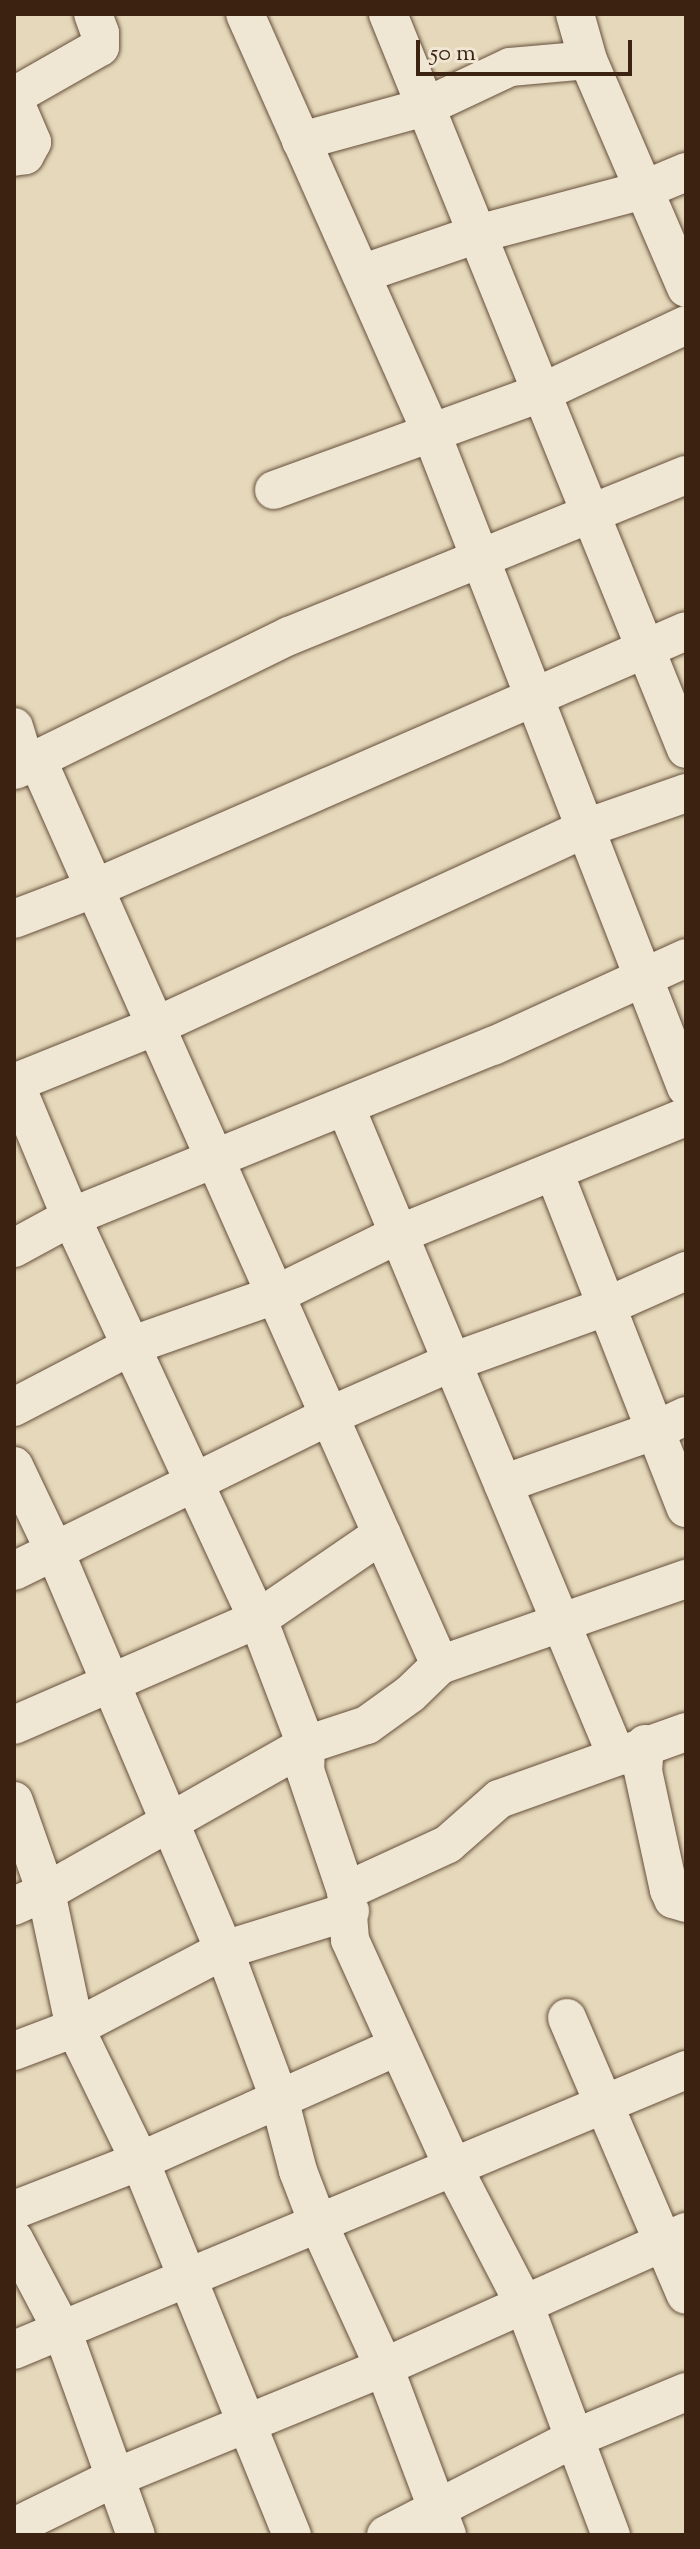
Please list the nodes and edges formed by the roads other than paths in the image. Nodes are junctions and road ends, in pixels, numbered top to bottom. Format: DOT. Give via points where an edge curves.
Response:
graph roads {
  1 [pos="93,14"];
  2 [pos="388,14"];
  3 [pos="575,14"];
  4 [pos="252,16"];
  5 [pos="588,60"];
  6 [pos="14,98"];
  7 [pos="425,107"];
  8 [pos="301,141"];
  9 [pos="14,157"];
  10 [pos="686,172"];
  11 [pos="643,190"];
  12 [pos="477,234"];
  13 [pos="361,274"];
  14 [pos="686,288"];
  15 [pos="686,325"];
  16 [pos="541,393"];
  17 [pos="431,432"];
  18 [pos="686,475"];
  19 [pos="274,490"];
  20 [pos="590,512"];
  21 [pos="480,556"];
  22 [pos="686,631"];
  23 [pos="645,648"];
  24 [pos="535,698"];
  25 [pos="14,727"];
  26 [pos="686,749"];
  27 [pos="26,765"];
  28 [pos="686,793"];
  29 [pos="586,828"];
  30 [pos="95,888"];
  31 [pos="14,919"];
  32 [pos="686,958"];
  33 [pos="643,977"];
  34 [pos="156,1026"];
  35 [pos="14,1082"];
  36 [pos="686,1087"];
  37 [pos="346,1108"];
  38 [pos="686,1117"];
  39 [pos="215,1160"];
  40 [pos="554,1172"];
  41 [pos="71,1217"];
  42 [pos="399,1234"];
  43 [pos="14,1248"];
  44 [pos="686,1271"];
  45 [pos="275,1295"];
  46 [pos="605,1307"];
  47 [pos="133,1345"];
  48 [pos="452,1362"];
  49 [pos="14,1407"];
  50 [pos="329,1416"];
  51 [pos="671,1423"];
  52 [pos="14,1466"];
  53 [pos="197,1481"];
  54 [pos="503,1484"];
  55 [pos="686,1508"];
  56 [pos="382,1534"];
  57 [pos="55,1552"];
  58 [pos="14,1571"];
  59 [pos="686,1579"];
  60 [pos="258,1619"];
  61 [pos="561,1624"];
  62 [pos="440,1665"];
  63 [pos="112,1685"];
  64 [pos="14,1725"];
  65 [pos="686,1732"];
  66 [pos="306,1745"];
  67 [pos="631,1750"];
  68 [pos="14,1801"];
  69 [pos="171,1823"];
  70 [pos="30,1899"];
  71 [pos="348,1901"];
  72 [pos="686,1903"];
  73 [pos="224,1950"];
  74 [pos="567,2018"];
  75 [pos="75,2028"];
  76 [pos="398,2046"];
  77 [pos="14,2051"];
  78 [pos="686,2070"];
  79 [pos="279,2098"];
  80 [pos="604,2104"];
  81 [pos="140,2161"];
  82 [pos="453,2167"];
  83 [pos="14,2210"];
  84 [pos="318,2223"];
  85 [pos="675,2237"];
  86 [pos="14,2239"];
  87 [pos="188,2278"];
  88 [pos="686,2295"];
  89 [pos="524,2304"];
  90 [pos="62,2330"];
  91 [pos="14,2350"];
  92 [pos="384,2367"];
  93 [pos="686,2392"];
  94 [pos="247,2423"];
  95 [pos="575,2438"];
  96 [pos="114,2478"];
  97 [pos="442,2522"];
  98 [pos="14,2527"];
  99 [pos="136,2535"];
  100 [pos="292,2535"];
  101 [pos="386,2535"];
  102 [pos="611,2535"];
  1 -- 6 [label="street" via="100,47"];
  2 -- 7 [label="street"];
  3 -- 5 [label="street"];
  4 -- 8 [label="street"];
  5 -- 7 [label="street" via="510,67"];
  5 -- 11 [label="street"];
  6 -- 9 [label="street" via="32,142 25,155"];
  7 -- 8 [label="street"];
  7 -- 12 [label="street"];
  8 -- 13 [label="street"];
  10 -- 11 [label="street"];
  11 -- 12 [label="street"];
  11 -- 14 [label="street"];
  12 -- 13 [label="street"];
  12 -- 16 [label="street"];
  13 -- 17 [label="street"];
  15 -- 16 [label="street"];
  16 -- 17 [label="street"];
  16 -- 20 [label="street"];
  17 -- 19 [label="street"];
  17 -- 21 [label="street"];
  18 -- 20 [label="street"];
  20 -- 21 [label="street"];
  20 -- 23 [label="street"];
  21 -- 24 [label="street"];
  21 -- 27 [label="street" via="289,636"];
  22 -- 23 [label="street"];
  23 -- 24 [label="street"];
  23 -- 26 [label="street"];
  24 -- 29 [label="street"];
  24 -- 30 [label="street"];
  25 -- 27 [label="street"];
  27 -- 30 [label="street"];
  28 -- 29 [label="street"];
  29 -- 33 [label="street"];
  29 -- 34 [label="street"];
  30 -- 31 [label="street"];
  30 -- 34 [label="street"];
  32 -- 33 [label="street"];
  33 -- 36 [label="street"];
  33 -- 37 [label="street"];
  34 -- 35 [label="street"];
  34 -- 39 [label="street"];
  35 -- 41 [label="street"];
  37 -- 39 [label="street"];
  37 -- 42 [label="street"];
  38 -- 40 [label="street"];
  39 -- 41 [label="street"];
  39 -- 45 [label="street"];
  40 -- 42 [label="street"];
  40 -- 46 [label="street"];
  41 -- 43 [label="street"];
  41 -- 47 [label="street"];
  42 -- 45 [label="street"];
  42 -- 48 [label="street"];
  44 -- 46 [label="street"];
  45 -- 47 [label="street"];
  45 -- 50 [label="street"];
  46 -- 48 [label="street"];
  46 -- 51 [label="street"];
  47 -- 49 [label="street"];
  47 -- 53 [label="street"];
  48 -- 50 [label="street"];
  48 -- 54 [label="street"];
  50 -- 53 [label="street"];
  50 -- 56 [label="street"];
  51 -- 54 [label="street"];
  51 -- 55 [label="street"];
  52 -- 57 [label="street"];
  53 -- 57 [label="street"];
  53 -- 60 [label="street"];
  54 -- 61 [label="street"];
  56 -- 60 [label="street"];
  56 -- 62 [label="street"];
  57 -- 58 [label="street"];
  57 -- 63 [label="street"];
  59 -- 61 [label="street"];
  60 -- 63 [label="street"];
  60 -- 66 [label="street"];
  61 -- 62 [label="street"];
  61 -- 67 [label="street"];
  62 -- 66 [label="street" via="367,1725"];
  63 -- 64 [label="street"];
  63 -- 69 [label="street"];
  65 -- 67 [label="street"];
  66 -- 69 [label="street"];
  66 -- 71 [label="street" via="305,1770"];
  67 -- 71 [label="street" via="499,1799 448,1844"];
  67 -- 72 [label="street" via="643,1771 669,1890 673,1899"];
  68 -- 70 [label="street"];
  69 -- 70 [label="street"];
  69 -- 73 [label="street"];
  70 -- 75 [label="street"];
  71 -- 73 [label="street"];
  71 -- 76 [label="street" via="350,1940"];
  73 -- 75 [label="street"];
  73 -- 79 [label="street"];
  74 -- 80 [label="street"];
  75 -- 77 [label="street"];
  75 -- 81 [label="street"];
  76 -- 79 [label="street"];
  76 -- 82 [label="street"];
  78 -- 80 [label="street"];
  79 -- 81 [label="street"];
  79 -- 84 [label="street"];
  80 -- 82 [label="street"];
  80 -- 85 [label="street"];
  81 -- 83 [label="street"];
  81 -- 87 [label="street"];
  82 -- 84 [label="street"];
  82 -- 89 [label="street"];
  84 -- 87 [label="street"];
  84 -- 92 [label="street"];
  85 -- 88 [label="street"];
  85 -- 89 [label="street"];
  86 -- 90 [label="street"];
  87 -- 90 [label="street"];
  87 -- 94 [label="street"];
  89 -- 92 [label="street"];
  89 -- 95 [label="street"];
  90 -- 91 [label="street"];
  90 -- 96 [label="street"];
  92 -- 94 [label="street"];
  92 -- 97 [label="street"];
  93 -- 95 [label="street"];
  94 -- 96 [label="street"];
  94 -- 100 [label="street"];
  95 -- 97 [label="street"];
  95 -- 102 [label="street"];
  96 -- 98 [label="street"];
  96 -- 99 [label="street"];
  97 -- 101 [label="street"];
}
